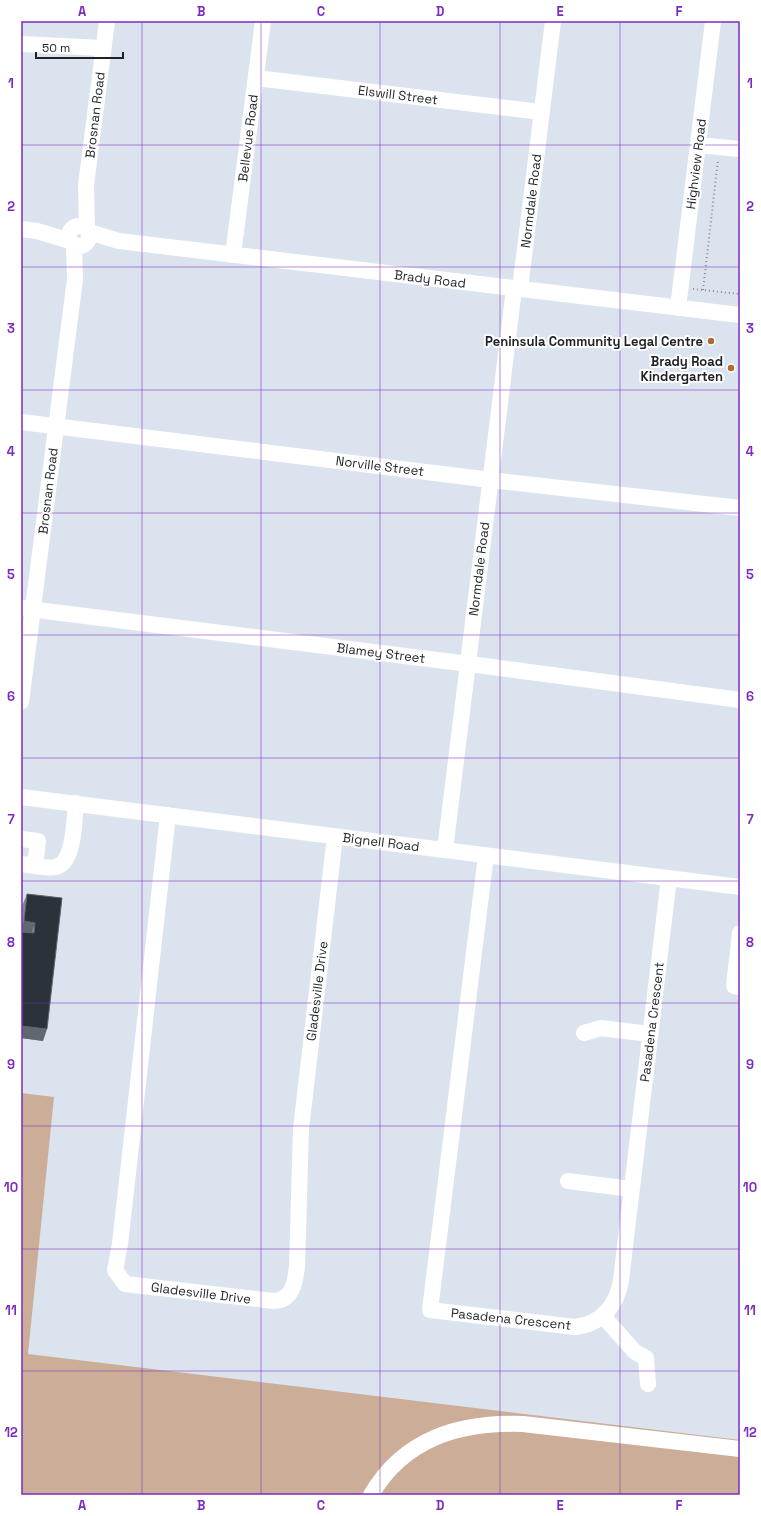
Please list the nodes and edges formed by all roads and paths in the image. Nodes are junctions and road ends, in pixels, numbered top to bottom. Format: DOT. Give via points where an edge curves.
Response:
graph roads {
  1 [pos="106,21"];
  2 [pos="263,21"];
  3 [pos="552,21"];
  4 [pos="713,21"];
  5 [pos="21,44"];
  6 [pos="103,48"];
  7 [pos="256,78"];
  8 [pos="541,112"];
  9 [pos="698,145"];
  10 [pos="740,149"];
  11 [pos="725,160"];
  12 [pos="29,230"];
  13 [pos="80,236"];
  14 [pos="233,255"];
  15 [pos="517,289"];
  16 [pos="703,290"];
  17 [pos="678,308"];
  18 [pos="740,315"];
  19 [pos="21,422"];
  20 [pos="56,426"];
  21 [pos="490,480"];
  22 [pos="740,508"];
  23 [pos="27,609"];
  24 [pos="467,664"];
  25 [pos="740,700"];
  26 [pos="21,702"];
  27 [pos="21,797"];
  28 [pos="76,803"];
  29 [pos="168,815"];
  30 [pos="335,836"];
  31 [pos="21,839"];
  32 [pos="445,850"];
  33 [pos="486,855"];
  34 [pos="28,865"];
  35 [pos="669,878"];
  36 [pos="740,887"];
  37 [pos="740,933"];
  38 [pos="740,987"];
  39 [pos="584,1033"];
  40 [pos="650,1034"];
  41 [pos="568,1181"];
  42 [pos="632,1189"];
  43 [pos="603,1316"];
  44 [pos="648,1384"];
  45 [pos="740,1450"];
  46 [pos="371,1495"];
  1 -- 6 [label="street, Brosnan Road"];
  2 -- 7 [label="street, Bellevue Road"];
  3 -- 8 [label="street, Normdale Road"];
  4 -- 9 [label="street, Highview Road"];
  5 -- 6 [label="street"];
  6 -- 13 [label="street, Brosnan Road"];
  7 -- 8 [label="street, Elswill Street"];
  7 -- 14 [label="street, Bellevue Road"];
  8 -- 15 [label="street, Normdale Road"];
  9 -- 10 [label="street"];
  9 -- 17 [label="street, Highview Road"];
  11 -- 16 [label="path" via="718,159"];
  12 -- 13 [label="street, Brady Road"];
  13 -- 14 [label="street, Brady Road"];
  13 -- 20 [label="street, Brosnan Road"];
  14 -- 15 [label="street, Brady Road"];
  15 -- 17 [label="street, Brady Road"];
  15 -- 21 [label="street, Normdale Road"];
  17 -- 18 [label="street, Brady Road"];
  19 -- 20 [label="street, Norville Street"];
  20 -- 21 [label="street, Norville Street"];
  20 -- 23 [label="street, Brosnan Road"];
  21 -- 22 [label="street, Norville Street"];
  21 -- 24 [label="street, Normdale Road"];
  23 -- 24 [label="street, Blamey Street"];
  23 -- 26 [label="street, Brosnan Road"];
  24 -- 25 [label="street, Blamey Street"];
  24 -- 32 [label="street, Normdale Road"];
  27 -- 28 [label="street, Bignell Road"];
  28 -- 29 [label="street, Bignell Road"];
  28 -- 34 [label="street" via="70,852 66,860 53,868"];
  29 -- 30 [label="street, Bignell Road"];
  29 -- 30 [label="street, Gladesville Drive" via="115,1270 125,1284 274,1302 287,1297 292,1290 297,1267 301,1124"];
  30 -- 32 [label="street, Bignell Road"];
  31 -- 34 [label="street" via="38,841"];
  32 -- 33 [label="street, Bignell Road"];
  33 -- 35 [label="street, Bignell Road"];
  33 -- 43 [label="street, Pasadena Crescent" via="430,1310 567,1327 583,1326"];
  35 -- 36 [label="street, Bignell Road"];
  35 -- 40 [label="street, Pasadena Crescent"];
  37 -- 38 [label="street" via="734,986"];
  39 -- 40 [label="street" via="601,1028"];
  40 -- 42 [label="street, Pasadena Crescent"];
  41 -- 42 [label="street"];
  42 -- 43 [label="street, Pasadena Crescent" via="620,1289 613,1305"];
  43 -- 44 [label="street" via="636,1352 646,1358"];
  45 -- 46 [label="street" via="522,1424 478,1425 427,1440 391,1467"];
}
